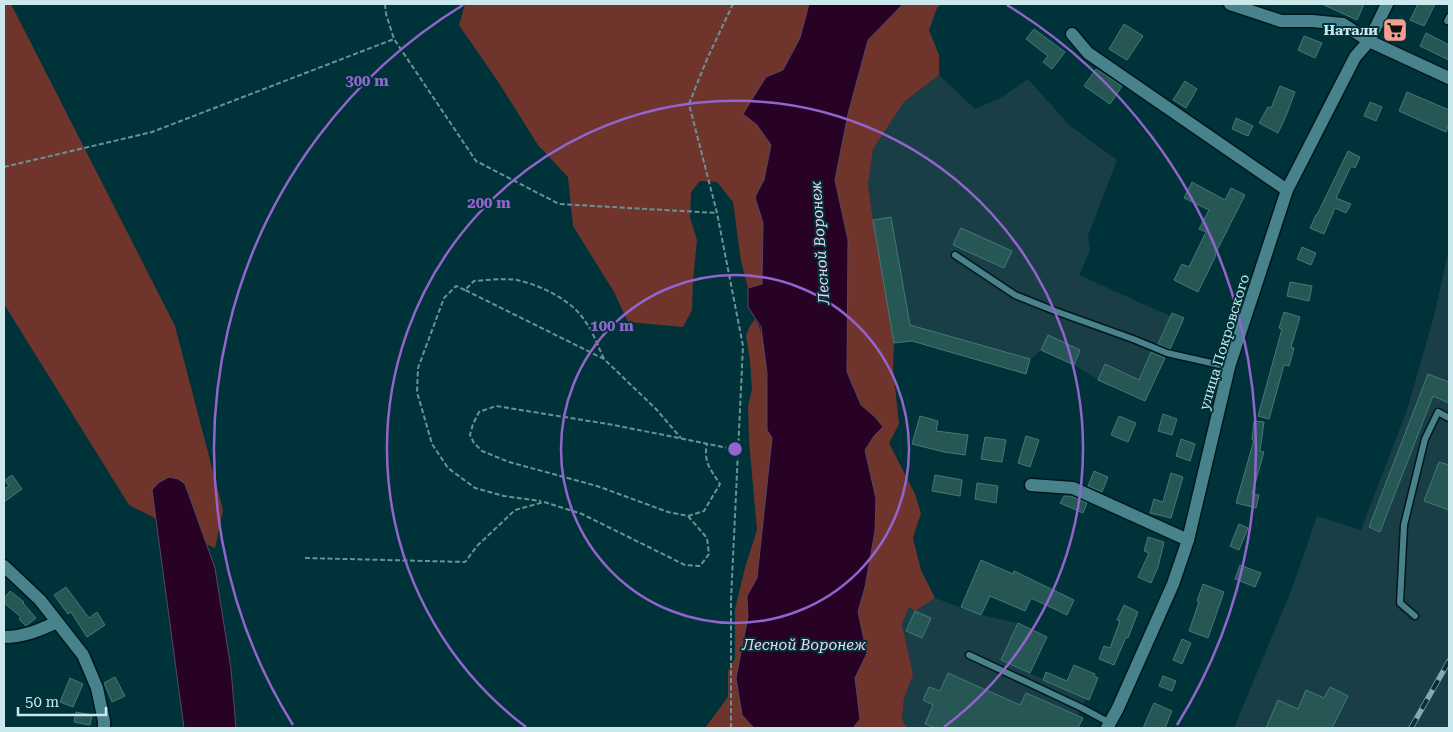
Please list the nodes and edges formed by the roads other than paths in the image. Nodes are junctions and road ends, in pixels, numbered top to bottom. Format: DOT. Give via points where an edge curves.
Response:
graph roads {
  1 [pos="1230,4"];
  2 [pos="1387,4"];
  3 [pos="1072,34"];
  4 [pos="1369,41"];
  5 [pos="1449,78"];
  6 [pos="1288,190"];
  7 [pos="954,255"];
  8 [pos="1229,368"];
  9 [pos="1449,418"];
  10 [pos="1031,485"];
  11 [pos="1188,540"];
  12 [pos="4,566"];
  13 [pos="1415,616"];
  14 [pos="57,622"];
  15 [pos="4,637"];
  16 [pos="969,655"];
  17 [pos="1109,726"];
  18 [pos="104,728"];
  1 -- 4 [label="street" via="1281,21 1343,24"];
  2 -- 4 [label="street, улица Покровского"];
  3 -- 6 [label="street" via="1088,53"];
  4 -- 5 [label="street"];
  4 -- 6 [label="street, улица Покровского" via="1355,57"];
  6 -- 8 [label="street, улица Покровского"];
  7 -- 8 [label="lane" via="1015,295 1167,353"];
  8 -- 11 [label="street, улица Покровского"];
  9 -- 13 [label="lane" via="1438,412 1425,439 1404,525 1400,603"];
  10 -- 11 [label="street" via="1073,488"];
  11 -- 17 [label="street, улица Покровского" via="1173,584"];
  12 -- 14 [label="street" via="40,600"];
  14 -- 15 [label="street" via="38,632"];
  14 -- 18 [label="street" via="83,655 97,688"];
  16 -- 17 [label="lane" via="1082,708"];
}
